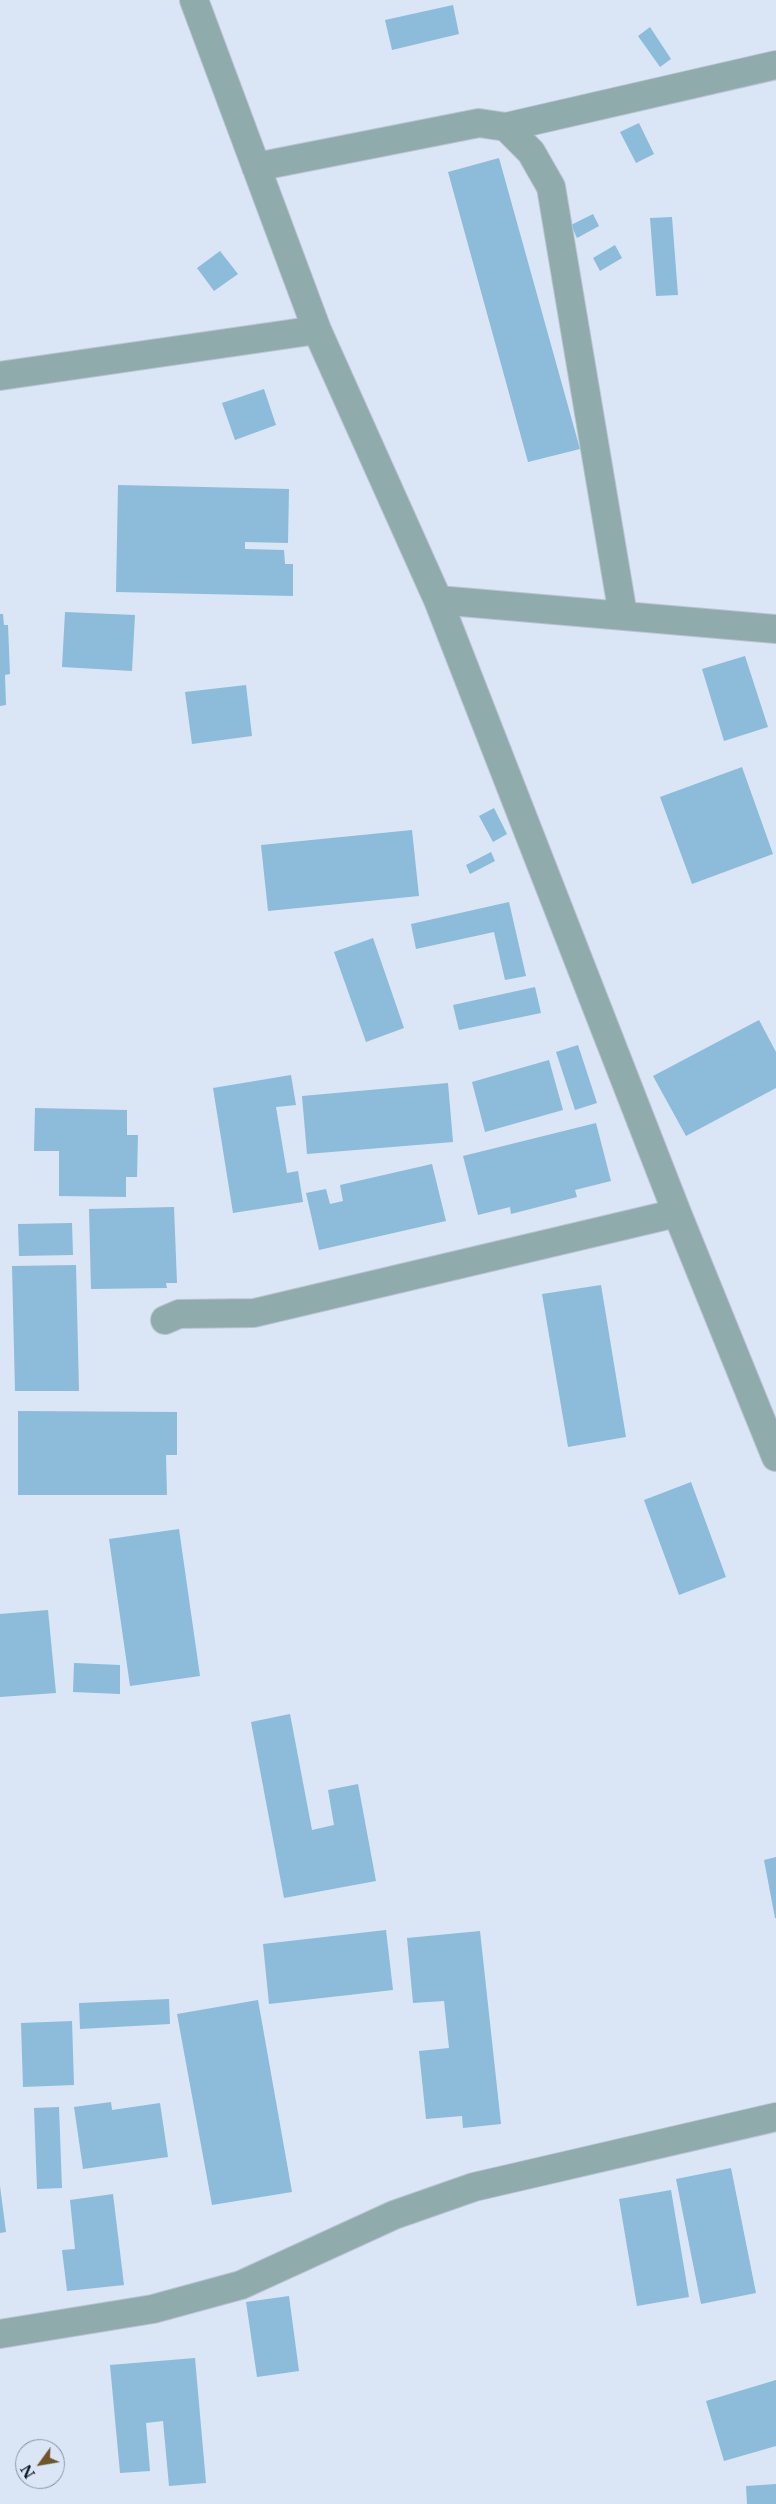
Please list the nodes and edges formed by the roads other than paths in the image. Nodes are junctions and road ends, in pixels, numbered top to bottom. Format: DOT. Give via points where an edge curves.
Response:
graph roads {
  1 [pos="194,0"];
  2 [pos="776,65"];
  3 [pos="506,127"];
  4 [pos="256,167"];
  5 [pos="317,330"];
  6 [pos="0,376"];
  7 [pos="438,600"];
  8 [pos="623,615"];
  9 [pos="776,629"];
  10 [pos="678,1213"];
  11 [pos="165,1320"];
  12 [pos="776,1457"];
  13 [pos="776,2117"];
  14 [pos="0,2334"];
  1 -- 4 [label="street"];
  2 -- 3 [label="street"];
  3 -- 4 [label="street" via="479,123"];
  3 -- 8 [label="street" via="531,152 551,188"];
  4 -- 5 [label="street"];
  5 -- 6 [label="street"];
  5 -- 7 [label="street"];
  7 -- 8 [label="street"];
  7 -- 10 [label="street"];
  8 -- 9 [label="street"];
  10 -- 11 [label="street" via="254,1313 179,1314"];
  10 -- 12 [label="street"];
  13 -- 14 [label="street" via="474,2187 394,2215 241,2285 152,2309"];
}
